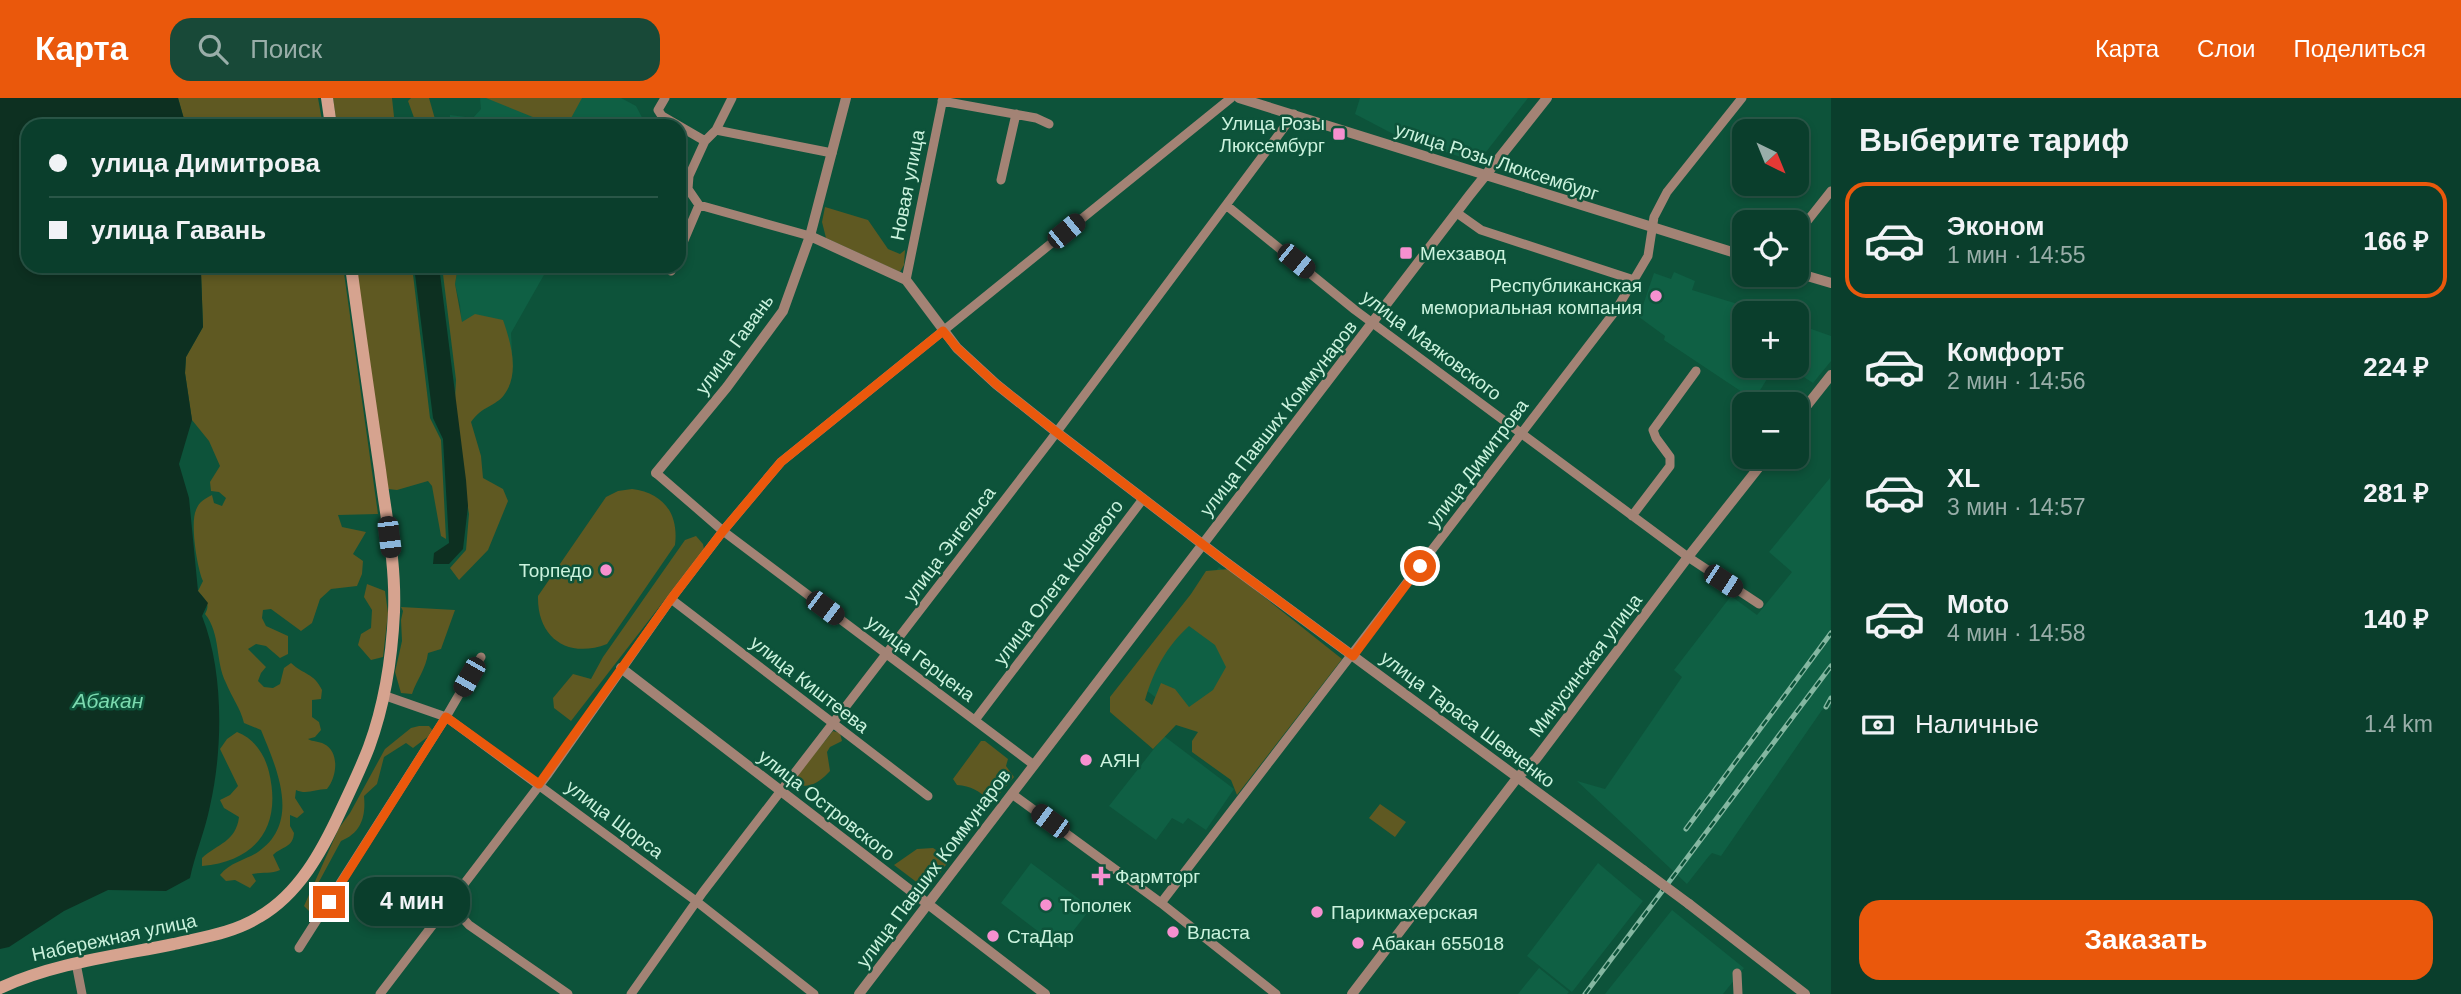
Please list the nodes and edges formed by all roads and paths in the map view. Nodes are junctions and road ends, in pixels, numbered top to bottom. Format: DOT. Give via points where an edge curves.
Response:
graph roads {
  1 [pos="327,98"];
  2 [pos="665,98"];
  3 [pos="732,98"];
  4 [pos="846,98"];
  5 [pos="1231,98"];
  6 [pos="1239,98"];
  7 [pos="1547,98"];
  8 [pos="1742,98"];
  9 [pos="942,100"];
  10 [pos="1016,114"];
  11 [pos="1294,114"];
  12 [pos="330,119"];
  13 [pos="667,119"];
  14 [pos="1049,124"];
  15 [pos="686,130"];
  16 [pos="716,131"];
  17 [pos="705,141"];
  18 [pos="832,153"];
  19 [pos="1485,176"];
  20 [pos="1001,180"];
  21 [pos="1831,191"];
  22 [pos="699,205"];
  23 [pos="1226,205"];
  24 [pos="1457,213"];
  25 [pos="1809,219"];
  26 [pos="1653,229"];
  27 [pos="686,236"];
  28 [pos="810,236"];
  29 [pos="1732,252"];
  30 [pos="352,273"];
  31 [pos="1809,276"];
  32 [pos="906,280"];
  33 [pos="1634,280"];
  34 [pos="1831,284"];
  35 [pos="1374,323"];
  36 [pos="943,331"];
  37 [pos="1696,371"];
  38 [pos="1831,375"];
  39 [pos="1809,403"];
  40 [pos="1055,431"];
  41 [pos="1521,433"];
  42 [pos="1758,469"];
  43 [pos="656,473"];
  44 [pos="1143,499"];
  45 [pos="1632,516"];
  46 [pos="723,531"];
  47 [pos="1203,544"];
  48 [pos="1688,557"];
  49 [pos="671,599"];
  50 [pos="1759,604"];
  51 [pos="886,654"];
  52 [pos="1353,656"];
  53 [pos="481,657"];
  54 [pos="621,668"];
  55 [pos="383,695"];
  56 [pos="446,717"];
  57 [pos="975,720"];
  58 [pos="831,724"];
  59 [pos="1034,765"];
  60 [pos="1517,778"];
  61 [pos="539,784"];
  62 [pos="781,791"];
  63 [pos="1012,794"];
  64 [pos="928,796"];
  65 [pos="696,901"];
  66 [pos="1161,903"];
  67 [pos="449,904"];
  68 [pos="927,905"];
  69 [pos="299,948"];
  70 [pos="76,963"];
  71 [pos="1737,973"];
  72 [pos="0,988"];
  73 [pos="82,994"];
  74 [pos="380,994"];
  75 [pos="568,994"];
  76 [pos="631,994"];
  77 [pos="814,994"];
  78 [pos="859,994"];
  79 [pos="1045,994"];
  80 [pos="1276,994"];
  81 [pos="1352,994"];
  82 [pos="1738,994"];
  83 [pos="1805,994"];
  1 -- 12 [label="main road"];
  2 -- 13 [label="street" via="658,110"];
  3 -- 16 [label="street"];
  4 -- 18 [label="street, улица Гавань"];
  5 -- 36 [label="street"];
  6 -- 11 [label="street, улица Розы Люксембург"];
  7 -- 19 [label="street, улица Павших Коммунаров"];
  8 -- 26 [label="street, улица Димитрова" via="1667,192"];
  9 -- 10 [label="street"];
  9 -- 32 [label="street, Новая улица"];
  10 -- 14 [label="street"];
  10 -- 20 [label="street"];
  11 -- 19 [label="street, улица Розы Люксембург"];
  11 -- 23 [label="street, улица Энгельса"];
  15 -- 17 [label="street"];
  16 -- 17 [label="street"];
  16 -- 18 [label="street"];
  17 -- 22 [label="street" via="689,176 688,189"];
  18 -- 28 [label="street, улица Гавань"];
  19 -- 24 [label="street, улица Павших Коммунаров"];
  19 -- 26 [label="street, улица Розы Люксембург"];
  21 -- 25 [label="street"];
  22 -- 27 [label="street"];
  22 -- 28 [label="street, улица Тараса Шевченко"];
  23 -- 35 [label="street, улица Маяковского"];
  23 -- 40 [label="street, улица Энгельса"];
  24 -- 33 [label="street" via="1481,230"];
  24 -- 35 [label="street, улица Павших Коммунаров"];
  26 -- 29 [label="street, улица Розы Люксембург"];
  26 -- 33 [label="street, улица Димитрова" via="1648,256"];
  28 -- 32 [label="street, улица Тараса Шевченко"];
  28 -- 43 [label="street, улица Гавань" via="783,311"];
  30 -- 55 [label="main road, Набережная улица" via="392,561 394,612"];
  31 -- 34 [label="street"];
  32 -- 36 [label="street, улица Тараса Шевченко"];
  33 -- 41 [label="street, улица Димитрова"];
  35 -- 41 [label="street, улица Маяковского"];
  35 -- 47 [label="street, улица Павших Коммунаров"];
  36 -- 40 [label="street, улица Тараса Шевченко" via="996,384"];
  36 -- 46 [label="street" via="781,462"];
  37 -- 45 [label="street" via="1653,430 1670,457 1670,466"];
  38 -- 39 [label="street"];
  40 -- 44 [label="street, улица Тараса Шевченко"];
  40 -- 51 [label="street, улица Энгельса"];
  41 -- 45 [label="street, улица Маяковского"];
  41 -- 52 [label="street, улица Димитрова"];
  42 -- 48 [label="street, Минусинская улица"];
  43 -- 46 [label="street, улица Герцена"];
  44 -- 47 [label="street, улица Тараса Шевченко"];
  44 -- 57 [label="street, улица Олега Кошевого"];
  45 -- 48 [label="street, улица Маяковского"];
  46 -- 49 [label="street"];
  46 -- 51 [label="street, улица Герцена"];
  47 -- 52 [label="street, улица Тараса Шевченко"];
  47 -- 59 [label="street, улица Павших Коммунаров"];
  48 -- 50 [label="street, улица Маяковского"];
  48 -- 60 [label="street, Минусинская улица"];
  49 -- 54 [label="street"];
  49 -- 58 [label="street, улица Киштеева"];
  51 -- 57 [label="street, улица Герцена"];
  51 -- 58 [label="street, улица Энгельса"];
  52 -- 60 [label="street, улица Тараса Шевченко"];
  52 -- 66 [label="street, улица Димитрова"];
  53 -- 56 [label="street"];
  54 -- 61 [label="street"];
  54 -- 62 [label="street, улица Островского"];
  55 -- 56 [label="street, улица Щорса"];
  55 -- 70 [label="main road, Набережная улица" via="369,747 336,821 302,879 274,907 239,928"];
  56 -- 61 [label="street, улица Щорса"];
  56 -- 69 [label="street"];
  57 -- 59 [label="street, улица Герцена"];
  58 -- 62 [label="street, улица Энгельса"];
  58 -- 64 [label="street, улица Киштеева"];
  59 -- 63 [label="street, улица Павших Коммунаров"];
  60 -- 81 [label="street, Минусинская улица"];
  60 -- 83 [label="street, улица Тараса Шевченко, bridge"];
  61 -- 65 [label="street, улица Щорса"];
  61 -- 67 [label="street"];
  62 -- 65 [label="street, улица Энгельса"];
  62 -- 68 [label="street, улица Островского"];
  63 -- 66 [label="street"];
  63 -- 68 [label="street, улица Павших Коммунаров"];
  65 -- 76 [label="street, улица Энгельса"];
  65 -- 77 [label="street, улица Щорса"];
  66 -- 80 [label="street"];
  67 -- 74 [label="street"];
  67 -- 75 [label="street" via="470,925"];
  68 -- 78 [label="street, улица Павших Коммунаров"];
  68 -- 79 [label="street, улица Островского"];
  70 -- 72 [label="main road, Набережная улица"];
  70 -- 73 [label="street"];
  71 -- 82 [label="street"];
}
